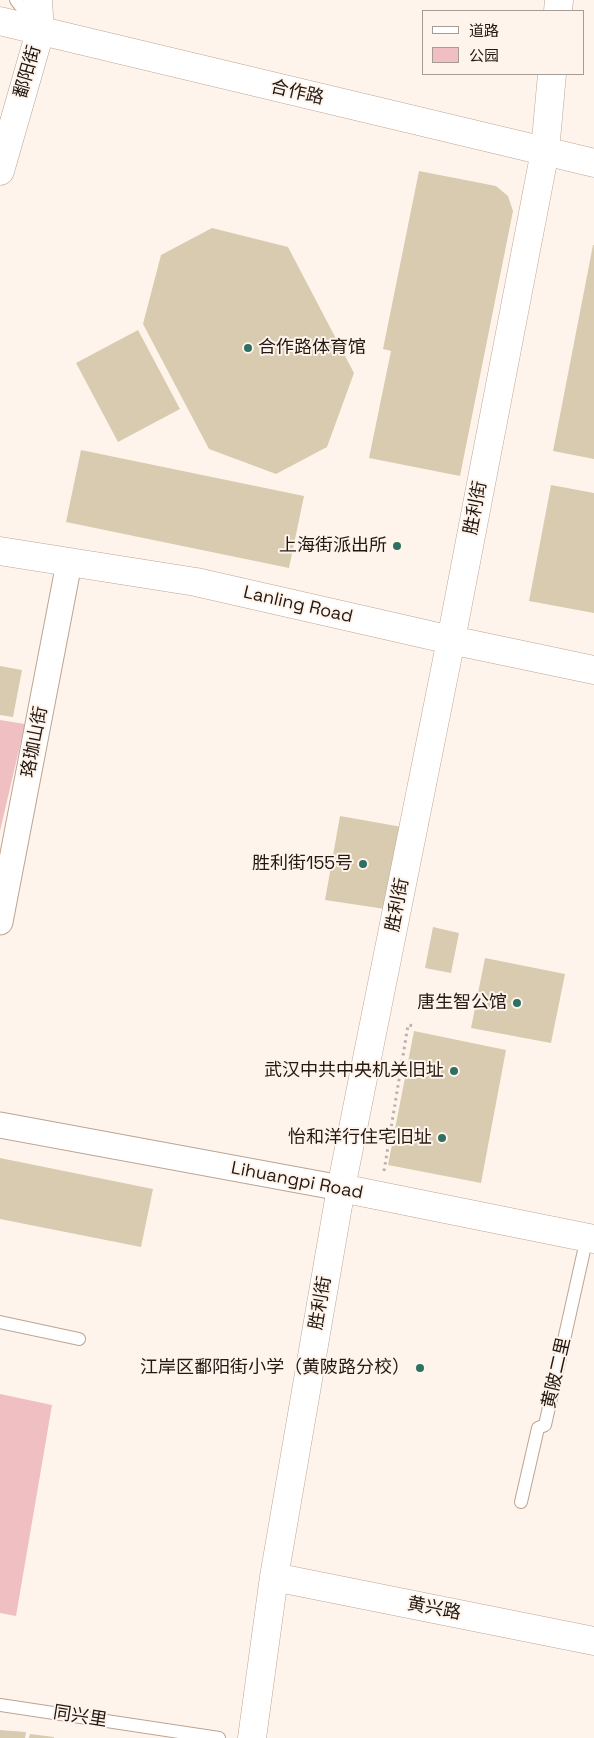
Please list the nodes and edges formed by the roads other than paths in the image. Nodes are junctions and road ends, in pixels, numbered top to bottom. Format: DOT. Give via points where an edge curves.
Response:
graph roads {
  1 [pos="16,0"];
  2 [pos="38,0"];
  3 [pos="0,21"];
  4 [pos="40,32"];
  5 [pos="552,75"];
  6 [pos="545,151"];
  7 [pos="594,163"];
  8 [pos="0,171"];
  9 [pos="0,551"];
  10 [pos="69,563"];
  11 [pos="451,640"];
  12 [pos="594,670"];
  13 [pos="0,922"];
  14 [pos="0,1125"];
  15 [pos="341,1188"];
  16 [pos="591,1238"];
  17 [pos="0,1322"];
  18 [pos="79,1339"];
  19 [pos="521,1502"];
  20 [pos="274,1577"];
  21 [pos="594,1641"];
  22 [pos="0,1705"];
  23 [pos="219,1738"];
  24 [pos="252,1738"];
  1 -- 4 [label="lane"];
  2 -- 4 [label="street, 鄱阳街"];
  3 -- 4 [label="street, 合作路"];
  4 -- 6 [label="street, 合作路"];
  4 -- 8 [label="street, 鄱阳街"];
  5 -- 6 [label="street, 胜利街"];
  6 -- 7 [label="street, 合作路"];
  6 -- 11 [label="street, 胜利街"];
  9 -- 10 [label="street, Lanling Road"];
  10 -- 11 [label="street, Lanling Road" via="196,582"];
  10 -- 13 [label="street, 珞珈山街"];
  11 -- 12 [label="street, Lanling Road"];
  11 -- 15 [label="street, 胜利街"];
  14 -- 15 [label="street, Lihuangpi Road"];
  15 -- 16 [label="street, Lihuangpi Road"];
  15 -- 20 [label="street, 胜利街"];
  16 -- 19 [label="lane, 黄陂二里" via="545,1425 538,1428"];
  17 -- 18 [label="lane"];
  20 -- 21 [label="street, 黄兴路"];
  20 -- 24 [label="street, 胜利街"];
  22 -- 23 [label="lane, 同兴里"];
}
